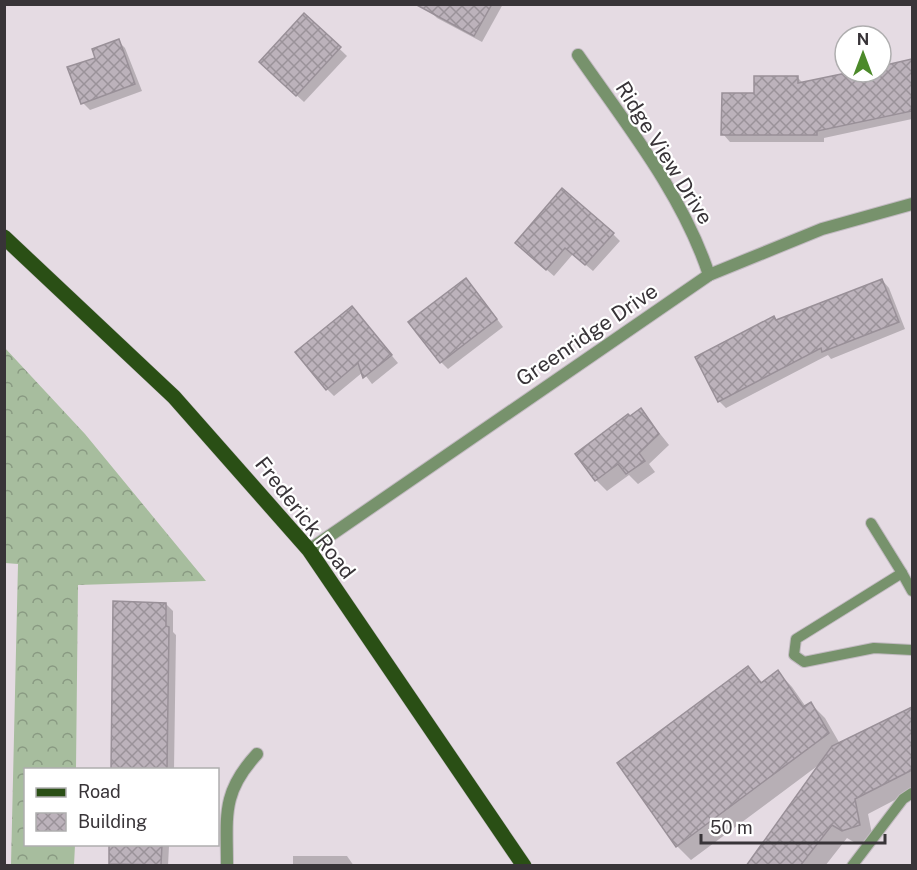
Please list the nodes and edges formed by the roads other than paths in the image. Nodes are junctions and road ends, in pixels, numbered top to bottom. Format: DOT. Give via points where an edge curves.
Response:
graph roads {
  1 [pos="578,55"];
  2 [pos="912,204"];
  3 [pos="4,237"];
  4 [pos="709,275"];
  5 [pos="871,523"];
  6 [pos="309,550"];
  7 [pos="902,573"];
  8 [pos="912,591"];
  9 [pos="912,650"];
  10 [pos="257,754"];
  11 [pos="912,793"];
  12 [pos="227,866"];
  13 [pos="524,866"];
  14 [pos="852,866"];
  1 -- 4 [label="street, Ridge View Drive" via="643,148 699,244"];
  2 -- 4 [label="street, Greenridge Drive" via="822,229"];
  3 -- 6 [label="main road, Frederick Road" via="174,397"];
  4 -- 6 [label="street, Greenridge Drive"];
  5 -- 7 [label="lane"];
  6 -- 13 [label="main road, Frederick Road"];
  7 -- 8 [label="lane"];
  7 -- 9 [label="lane" via="796,639 794,654 799,660 812,662 849,651"];
  10 -- 12 [label="street" via="240,772 229,794"];
  11 -- 14 [label="lane" via="903,799"];
}
